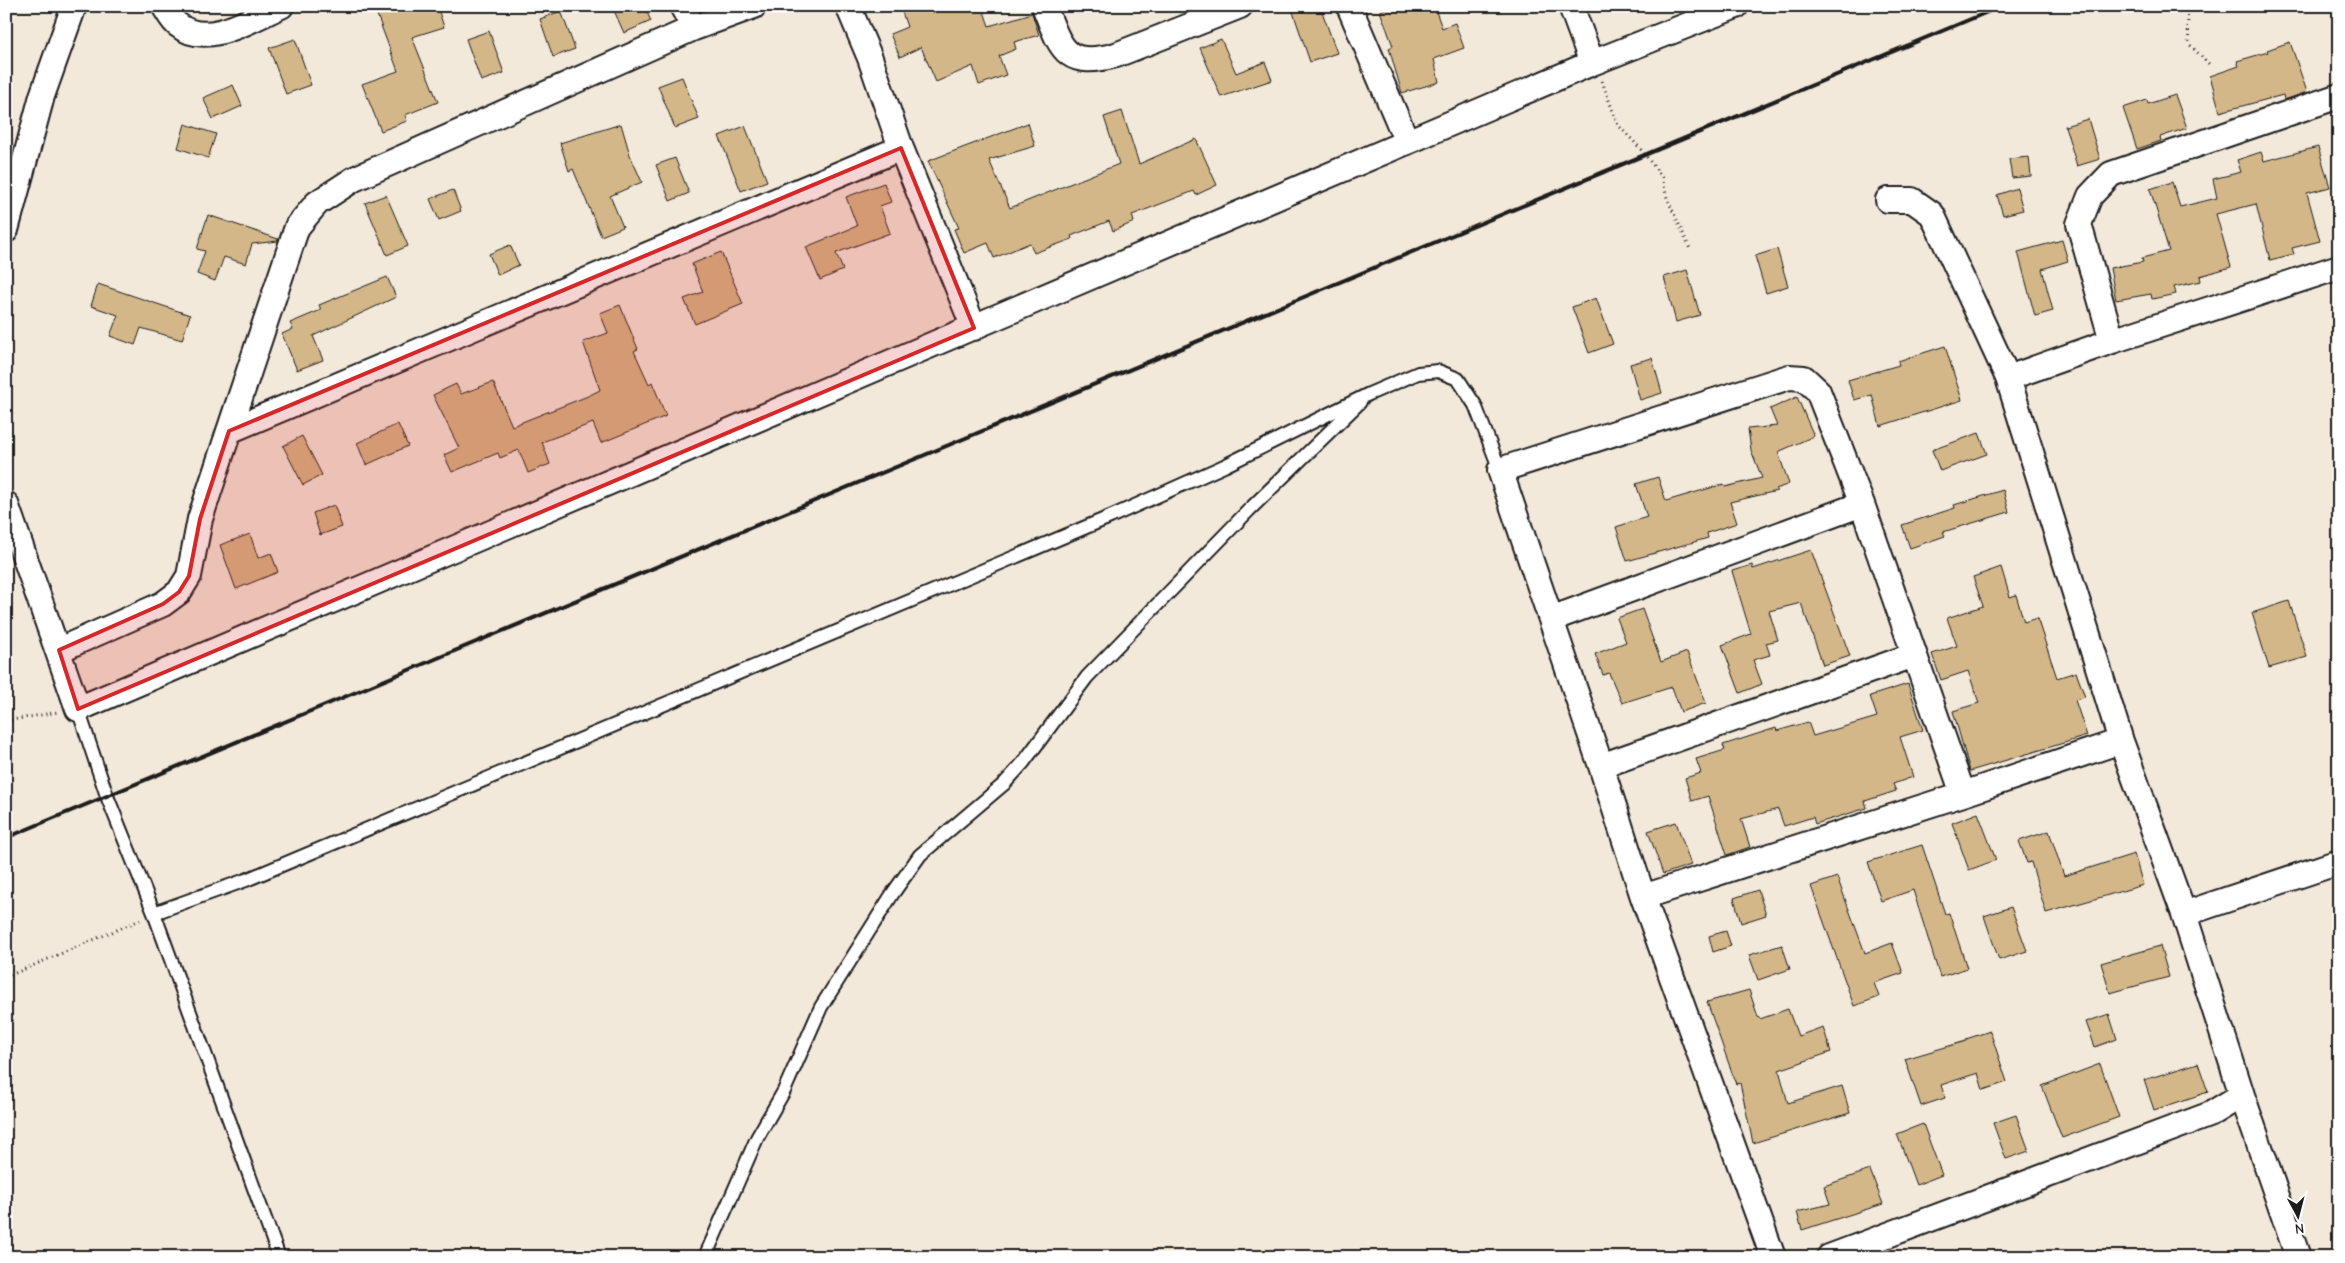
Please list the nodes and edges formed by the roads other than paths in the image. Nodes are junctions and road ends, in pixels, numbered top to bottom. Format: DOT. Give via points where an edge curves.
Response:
graph roads {
  1 [pos="74,6"];
  2 [pos="164,6"];
  3 [pos="281,6"];
  4 [pos="682,6"];
  5 [pos="754,6"];
  6 [pos="848,6"];
  7 [pos="1044,6"];
  8 [pos="1240,6"];
  9 [pos="1349,6"];
  10 [pos="1571,6"];
  11 [pos="1736,6"];
  12 [pos="694,28"];
  13 [pos="1592,63"];
  14 [pos="2339,96"];
  15 [pos="1407,142"];
  16 [pos="901,148"];
  17 [pos="1888,200"];
  18 [pos="6,230"];
  19 [pos="2339,267"];
  20 [pos="974,328"];
  21 [pos="2112,341"];
  22 [pos="2008,378"];
  23 [pos="1369,394"];
  24 [pos="229,430"];
  25 [pos="1500,470"];
  26 [pos="6,504"];
  27 [pos="1862,504"];
  28 [pos="1551,619"];
  29 [pos="59,650"];
  30 [pos="1914,656"];
  31 [pos="78,709"];
  32 [pos="2121,741"];
  33 [pos="1601,766"];
  34 [pos="1963,794"];
  35 [pos="2339,862"];
  36 [pos="1643,897"];
  37 [pos="154,914"];
  38 [pos="2184,914"];
  39 [pos="2242,1095"];
  40 [pos="279,1257"];
  41 [pos="705,1257"];
  42 [pos="1773,1257"];
  43 [pos="1829,1257"];
  44 [pos="2298,1257"];
  1 -- 18 [label="street" via="42,96"];
  2 -- 3 [label="street" via="177,25 194,33 208,34"];
  4 -- 12 [label="street"];
  5 -- 12 [label="street"];
  6 -- 16 [label="street"];
  7 -- 8 [label="street" via="1065,50 1075,59 1091,60 1116,55"];
  9 -- 15 [label="street"];
  10 -- 13 [label="street"];
  11 -- 13 [label="street"];
  12 -- 24 [label="street" via="354,179 317,202 297,226"];
  13 -- 15 [label="street"];
  14 -- 21 [label="street" via="2111,174 2090,196 2078,224"];
  15 -- 20 [label="street"];
  16 -- 20 [label="street"];
  16 -- 24 [label="street"];
  17 -- 22 [label="street" via="1912,200 1932,214"];
  19 -- 21 [label="street"];
  20 -- 31 [label="street"];
  21 -- 22 [label="street"];
  22 -- 32 [label="street"];
  23 -- 25 [label="lane" via="1418,373 1438,371 1458,379 1475,405"];
  23 -- 37 [label="lane" via="1224,466 1110,517 255,876"];
  23 -- 41 [label="lane" via="1249,510 1087,677 1004,784 920,855 821,1007 784,1091 757,1138"];
  24 -- 29 [label="street" via="200,519 189,576 179,592 163,604"];
  25 -- 27 [label="street" via="1789,377 1804,378 1818,391"];
  25 -- 28 [label="street"];
  26 -- 29 [label="street"];
  27 -- 28 [label="street"];
  27 -- 30 [label="street"];
  28 -- 33 [label="street"];
  29 -- 31 [label="street"];
  30 -- 33 [label="street"];
  30 -- 34 [label="street"];
  31 -- 37 [label="lane" via="107,796"];
  32 -- 34 [label="street"];
  32 -- 38 [label="street"];
  33 -- 36 [label="street"];
  34 -- 36 [label="street"];
  35 -- 38 [label="street"];
  36 -- 42 [label="street"];
  37 -- 40 [label="lane"];
  38 -- 39 [label="street"];
  39 -- 43 [label="street" via="2210,1114"];
  39 -- 44 [label="street"];
}
